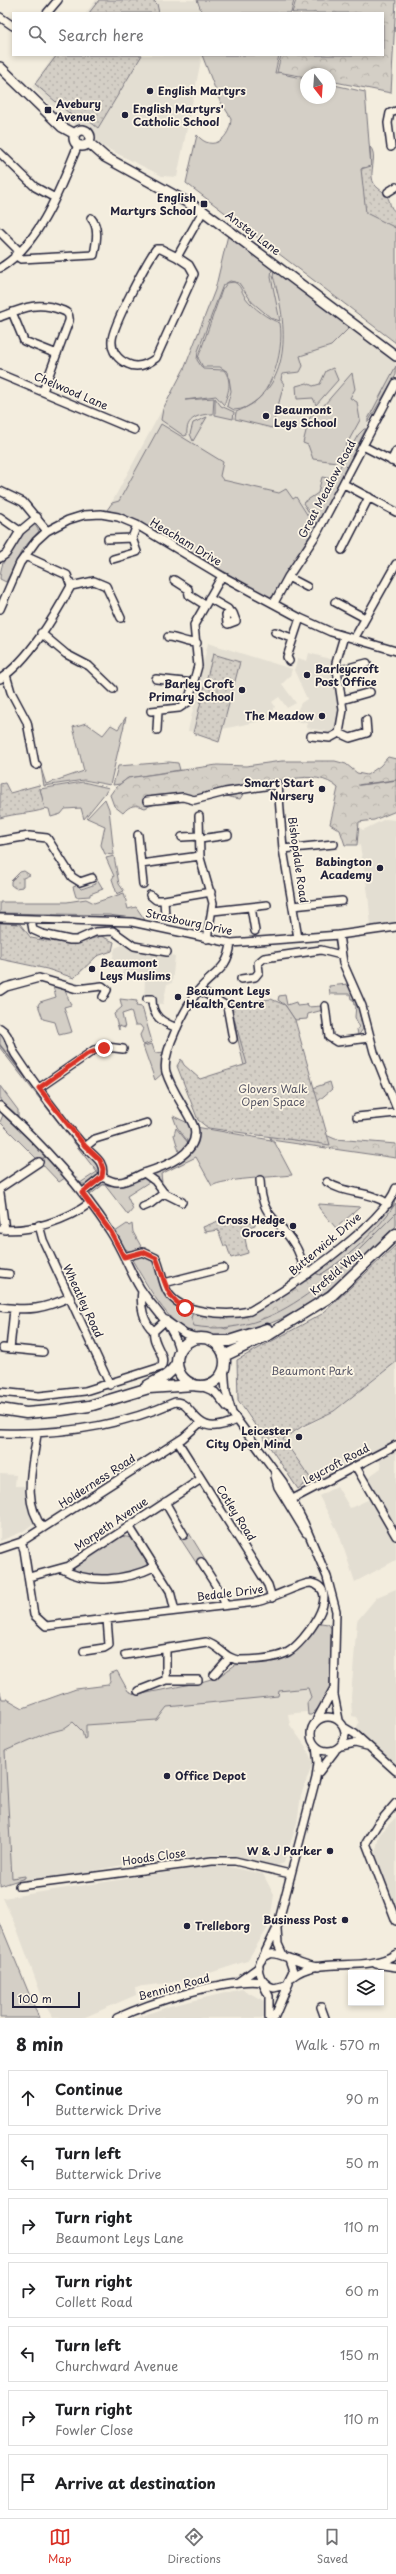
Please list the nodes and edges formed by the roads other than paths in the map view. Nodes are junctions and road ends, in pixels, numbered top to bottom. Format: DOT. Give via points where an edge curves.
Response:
graph roads {
  1 [pos="58,0"];
  2 [pos="48,12"];
  3 [pos="0,17"];
  4 [pos="12,25"];
  5 [pos="0,67"];
  6 [pos="396,112"];
  7 [pos="75,134"];
  8 [pos="89,143"];
  9 [pos="78,145"];
  10 [pos="391,147"];
  11 [pos="0,153"];
  12 [pos="396,187"];
  13 [pos="388,192"];
  14 [pos="55,198"];
  15 [pos="203,211"];
  16 [pos="95,219"];
  17 [pos="0,232"];
  18 [pos="17,253"];
  19 [pos="177,257"];
  20 [pos="0,268"];
  21 [pos="12,312"];
  22 [pos="0,317"];
  23 [pos="56,354"];
  24 [pos="396,356"];
  25 [pos="0,374"];
  26 [pos="396,383"];
  27 [pos="42,391"];
  28 [pos="393,394"];
  29 [pos="134,430"];
  30 [pos="363,446"];
  31 [pos="396,451"];
  32 [pos="394,462"];
  33 [pos="344,484"];
  34 [pos="0,491"];
  35 [pos="369,497"];
  36 [pos="396,512"];
  37 [pos="36,516"];
  38 [pos="0,517"];
  39 [pos="137,525"];
  40 [pos="20,531"];
  41 [pos="47,531"];
  42 [pos="132,538"];
  43 [pos="108,539"];
  44 [pos="342,550"];
  45 [pos="25,556"];
  46 [pos="0,558"];
  47 [pos="112,559"];
  48 [pos="396,564"];
  49 [pos="222,576"];
  50 [pos="288,577"];
  51 [pos="174,580"];
  52 [pos="71,586"];
  53 [pos="307,587"];
  54 [pos="207,601"];
  55 [pos="335,602"];
  56 [pos="274,603"];
  57 [pos="0,609"];
  58 [pos="121,618"];
  59 [pos="300,618"];
  60 [pos="365,618"];
  61 [pos="228,623"];
  62 [pos="275,632"];
  63 [pos="41,633"];
  64 [pos="344,636"];
  65 [pos="168,637"];
  66 [pos="292,638"];
  67 [pos="354,639"];
  68 [pos="196,643"];
  69 [pos="396,652"];
  70 [pos="289,660"];
  71 [pos="367,663"];
  72 [pos="337,671"];
  73 [pos="3,677"];
  74 [pos="156,679"];
  75 [pos="194,683"];
  76 [pos="113,689"];
  77 [pos="370,692"];
  78 [pos="342,700"];
  79 [pos="366,720"];
  80 [pos="157,730"];
  81 [pos="338,733"];
  82 [pos="311,736"];
  83 [pos="37,765"];
  84 [pos="147,801"];
  85 [pos="198,816"];
  86 [pos="138,835"];
  87 [pos="228,835"];
  88 [pos="182,837"];
  89 [pos="200,837"];
  90 [pos="0,841"];
  91 [pos="334,844"];
  92 [pos="283,849"];
  93 [pos="200,856"];
  94 [pos="141,864"];
  95 [pos="92,878"];
  96 [pos="143,884"];
  97 [pos="210,892"];
  98 [pos="150,894"];
  99 [pos="164,900"];
  100 [pos="342,901"];
  101 [pos="266,905"];
  102 [pos="293,906"];
  103 [pos="251,907"];
  104 [pos="213,911"];
  105 [pos="165,917"];
  106 [pos="0,918"];
  107 [pos="31,919"];
  108 [pos="396,928"];
  109 [pos="255,931"];
  110 [pos="339,935"];
  111 [pos="298,938"];
  112 [pos="207,939"];
  113 [pos="231,943"];
  114 [pos="167,952"];
  115 [pos="341,955"];
  116 [pos="240,979"];
  117 [pos="200,990"];
  118 [pos="0,991"];
  119 [pos="104,997"];
  120 [pos="147,999"];
  121 [pos="325,1006"];
  122 [pos="0,1028"];
  123 [pos="177,1028"];
  124 [pos="369,1038"];
  125 [pos="233,1039"];
  126 [pos="123,1048"];
  127 [pos="39,1088"];
  128 [pos="0,1106"];
  129 [pos="396,1107"];
  130 [pos="396,1113"];
  131 [pos="357,1118"];
  132 [pos="147,1123"];
  133 [pos="85,1146"];
  134 [pos="39,1162"];
  135 [pos="144,1173"];
  136 [pos="102,1177"];
  137 [pos="260,1180"];
  138 [pos="327,1182"];
  139 [pos="0,1188"];
  140 [pos="396,1188"];
  141 [pos="0,1193"];
  142 [pos="82,1193"];
  143 [pos="164,1193"];
  144 [pos="182,1202"];
  145 [pos="90,1203"];
  146 [pos="388,1204"];
  147 [pos="143,1207"];
  148 [pos="39,1226"];
  149 [pos="2,1230"];
  150 [pos="396,1234"];
  151 [pos="124,1257"];
  152 [pos="223,1268"];
  153 [pos="0,1273"];
  154 [pos="9,1274"];
  155 [pos="308,1274"];
  156 [pos="164,1283"];
  157 [pos="142,1291"];
  158 [pos="70,1298"];
  159 [pos="0,1307"];
  160 [pos="14,1309"];
  161 [pos="167,1321"];
  162 [pos="287,1323"];
  163 [pos="154,1331"];
  164 [pos="198,1338"];
  165 [pos="212,1341"];
  166 [pos="179,1351"];
  167 [pos="43,1352"];
  168 [pos="224,1361"];
  169 [pos="177,1363"];
  170 [pos="110,1385"];
  171 [pos="198,1385"];
  172 [pos="138,1391"];
  173 [pos="0,1392"];
  174 [pos="0,1409"];
  175 [pos="232,1413"];
  176 [pos="236,1420"];
  177 [pos="200,1423"];
  178 [pos="0,1433"];
  179 [pos="37,1434"];
  180 [pos="178,1442"];
  181 [pos="396,1445"];
  182 [pos="356,1467"];
  183 [pos="201,1479"];
  184 [pos="290,1501"];
  185 [pos="165,1502"];
  186 [pos="129,1526"];
  187 [pos="43,1528"];
  188 [pos="184,1535"];
  189 [pos="396,1536"];
  190 [pos="21,1542"];
  191 [pos="0,1549"];
  192 [pos="201,1562"];
  193 [pos="154,1567"];
  194 [pos="62,1569"];
  195 [pos="29,1577"];
  196 [pos="272,1598"];
  197 [pos="225,1605"];
  198 [pos="175,1611"];
  199 [pos="107,1619"];
  200 [pos="84,1650"];
  201 [pos="166,1650"];
  202 [pos="125,1655"];
  203 [pos="229,1658"];
  204 [pos="214,1675"];
  205 [pos="166,1680"];
  206 [pos="198,1680"];
  207 [pos="334,1686"];
  208 [pos="138,1691"];
  209 [pos="316,1720"];
  210 [pos="339,1720"];
  211 [pos="345,1728"];
  212 [pos="316,1746"];
  213 [pos="367,1746"];
  214 [pos="340,1747"];
  215 [pos="396,1771"];
  216 [pos="316,1778"];
  217 [pos="396,1803"];
  218 [pos="290,1874"];
  219 [pos="19,1886"];
  220 [pos="396,1921"];
  221 [pos="277,1928"];
  222 [pos="396,1954"];
  223 [pos="282,1955"];
  224 [pos="289,1960"];
  225 [pos="260,1964"];
  226 [pos="374,1964"];
  227 [pos="396,1966"];
  228 [pos="318,1967"];
  229 [pos="290,1980"];
  230 [pos="238,1982"];
  231 [pos="262,1982"];
  232 [pos="322,2007"];
  233 [pos="323,2017"];
  234 [pos="117,2018"];
  235 [pos="269,2018"];
  236 [pos="274,2018"];
  1 -- 2 [label="street"];
  3 -- 4 [label="street"];
  5 -- 7 [label="main road, Anstey Lane" via="62,127"];
  6 -- 10 [label="street" via="390,113 388,118"];
  7 -- 8 [label="main road, Anstey Lane" via="81,130 86,132 90,137"];
  7 -- 9 [label="main road"];
  8 -- 9 [label="main road" via="84,146"];
  8 -- 15 [label="main road, Anstey Lane" via="105,157"];
  9 -- 14 [label="street"];
  11 -- 14 [label="street" via="35,187"];
  12 -- 13 [label="street"];
  14 -- 18 [label="street" via="44,221"];
  15 -- 19 [label="street"];
  15 -- 24 [label="main road, Anstey Lane"];
  16 -- 18 [label="street" via="97,232 94,255 21,259"];
  17 -- 18 [label="street"];
  18 -- 20 [label="street"];
  19 -- 19 [label="street" via="189,265 194,274 156,358 146,364 129,365 121,361 115,353 112,341 118,323 156,249"];
  21 -- 22 [label="street"];
  21 -- 23 [label="street" via="24,341"];
  21 -- 23 [label="street" via="40,304 66,311 69,321"];
  23 -- 27 [label="street"];
  25 -- 27 [label="street, Chelwood Lane"];
  26 -- 28 [label="street, Great Meadow Road"];
  27 -- 29 [label="street, Chelwood Lane"];
  28 -- 30 [label="street, Great Meadow Road"];
  30 -- 32 [label="street"];
  30 -- 33 [label="street, Great Meadow Road"];
  31 -- 32 [label="street"];
  33 -- 35 [label="street"];
  33 -- 50 [label="street, Great Meadow Road" via="316,535"];
  34 -- 37 [label="street" via="20,500"];
  35 -- 36 [label="street"];
  35 -- 44 [label="street"];
  37 -- 40 [label="street"];
  37 -- 41 [label="street"];
  38 -- 40 [label="street"];
  39 -- 41 [label="street, Heacham Drive" via="118,517 84,515"];
  39 -- 42 [label="street"];
  39 -- 49 [label="street, Heacham Drive"];
  40 -- 46 [label="street" via="6,554"];
  41 -- 45 [label="street, Heacham Drive"];
  42 -- 43 [label="street"];
  42 -- 47 [label="street" via="137,552"];
  45 -- 52 [label="street" via="67,575"];
  45 -- 57 [label="street, Heacham Drive"];
  48 -- 60 [label="street"];
  49 -- 54 [label="street"];
  49 -- 56 [label="street, Heacham Drive" via="268,603"];
  50 -- 53 [label="street"];
  50 -- 56 [label="street, Great Meadow Road"];
  51 -- 54 [label="street" via="188,589 189,595"];
  52 -- 58 [label="street" via="94,581 106,586"];
  52 -- 63 [label="street"];
  54 -- 61 [label="street" via="235,614 237,620 233,624"];
  54 -- 68 [label="street" via="194,625"];
  55 -- 60 [label="street"];
  56 -- 59 [label="street, Heacham Drive"];
  59 -- 64 [label="street, Heacham Drive"];
  59 -- 66 [label="street"];
  60 -- 67 [label="street"];
  62 -- 66 [label="street"];
  63 -- 73 [label="street" via="22,662"];
  63 -- 76 [label="street" via="66,654 89,666"];
  64 -- 67 [label="street, Heacham Drive"];
  64 -- 72 [label="street" via="336,658"];
  65 -- 68 [label="street" via="176,637 186,643"];
  66 -- 70 [label="street" via="287,657"];
  67 -- 69 [label="street, Heacham Drive"];
  68 -- 75 [label="street" via="198,666"];
  71 -- 72 [label="street"];
  72 -- 78 [label="street"];
  73 -- 83 [label="street" via="26,722 34,764"];
  74 -- 75 [label="street"];
  75 -- 80 [label="street" via="191,696 184,706 155,711"];
  77 -- 78 [label="street"];
  78 -- 81 [label="street" via="342,720"];
  79 -- 81 [label="street" via="367,733 350,738"];
  81 -- 82 [label="street" via="330,738"];
  84 -- 92 [label="street, Bishopdale Road" via="183,797 194,800 219,793 278,784"];
  85 -- 89 [label="street"];
  86 -- 94 [label="street"];
  87 -- 89 [label="street"];
  88 -- 89 [label="street"];
  89 -- 93 [label="street"];
  90 -- 95 [label="street" via="30,836 46,838 72,877 80,882"];
  91 -- 92 [label="street"];
  92 -- 102 [label="street, Bishopdale Road"];
  93 -- 94 [label="street"];
  93 -- 97 [label="street"];
  94 -- 96 [label="street"];
  97 -- 99 [label="street"];
  97 -- 104 [label="street"];
  98 -- 99 [label="street" via="156,900"];
  99 -- 105 [label="street"];
  100 -- 102 [label="street"];
  101 -- 103 [label="street"];
  102 -- 111 [label="street, Bishopdale Road"];
  103 -- 104 [label="street"];
  103 -- 109 [label="street"];
  104 -- 112 [label="street"];
  106 -- 107 [label="street, Strasbourg Drive"];
  107 -- 112 [label="street, Strasbourg Drive" via="132,922"];
  107 -- 114 [label="street" via="33,930 42,934 77,940 95,932 113,931 134,946"];
  108 -- 110 [label="street, Strasbourg Drive"];
  110 -- 111 [label="street, Strasbourg Drive"];
  110 -- 115 [label="street"];
  111 -- 113 [label="street, Strasbourg Drive"];
  112 -- 113 [label="street, Strasbourg Drive"];
  113 -- 117 [label="street" via="228,962"];
  115 -- 116 [label="street" via="321,950 264,958 258,963 259,972 255,977"];
  115 -- 124 [label="street" via="362,1006"];
  117 -- 123 [label="street"];
  117 -- 125 [label="street" via="227,1006"];
  118 -- 119 [label="street" via="39,978 77,989 102,986 107,990"];
  120 -- 123 [label="street" via="152,999 159,1020"];
  121 -- 124 [label="street" via="329,1036 332,1040"];
  122 -- 127 [label="street"];
  123 -- 135 [label="street" via="168,1050 166,1071 192,1123 194,1137 189,1148 177,1159"];
  124 -- 129 [label="street"];
  126 -- 127 [label="street" via="107,1047 94,1050"];
  127 -- 133 [label="street"];
  128 -- 142 [label="street" via="45,1148"];
  130 -- 131 [label="street"];
  132 -- 133 [label="street" via="95,1139"];
  133 -- 136 [label="street" via="100,1160"];
  134 -- 139 [label="street"];
  135 -- 136 [label="street" via="122,1182"];
  135 -- 143 [label="street" via="155,1181"];
  136 -- 142 [label="street"];
  137 -- 155 [label="street" via="265,1211 294,1243 302,1266"];
  138 -- 146 [label="street" via="347,1190 378,1197"];
  140 -- 146 [label="street, Butterwick Drive"];
  141 -- 149 [label="street"];
  142 -- 145 [label="street"];
  143 -- 144 [label="street"];
  143 -- 147 [label="street"];
  145 -- 148 [label="street" via="78,1212"];
  145 -- 151 [label="street" via="111,1232"];
  146 -- 155 [label="street, Butterwick Drive"];
  148 -- 149 [label="street"];
  148 -- 158 [label="street, Wheatley Road"];
  150 -- 162 [label="highway, Krefeld Way" via="331,1296"];
  151 -- 156 [label="street, Butterwick Drive" via="138,1252 152,1255 160,1265"];
  151 -- 157 [label="street"];
  152 -- 156 [label="street"];
  153 -- 154 [label="street"];
  155 -- 156 [label="street, Butterwick Drive" via="250,1311 240,1313 185,1308 170,1296"];
  157 -- 161 [label="street"];
  157 -- 163 [label="street" via="140,1302 149,1327"];
  158 -- 160 [label="street" via="46,1308"];
  158 -- 170 [label="street, Wheatley Road"];
  159 -- 160 [label="street"];
  160 -- 167 [label="street" via="6,1349"];
  161 -- 163 [label="street"];
  161 -- 164 [label="street" via="185,1334"];
  161 -- 166 [label="street"];
  162 -- 165 [label="highway, Krefeld Way" via="243,1338"];
  162 -- 168 [label="highway, Krefeld Way"];
  163 -- 170 [label="street" via="154,1338 163,1359 160,1367"];
  164 -- 165 [label="highway"];
  164 -- 166 [label="highway" via="189,1341"];
  165 -- 168 [label="highway" via="220,1347"];
  166 -- 169 [label="highway"];
  168 -- 171 [label="highway" via="215,1381"];
  168 -- 175 [label="street" via="227,1398"];
  169 -- 171 [label="highway" via="183,1378"];
  169 -- 172 [label="highway" via="165,1377"];
  170 -- 173 [label="street" via="85,1391 39,1396"];
  171 -- 172 [label="highway" via="164,1386"];
  171 -- 175 [label="street" via="215,1392"];
  172 -- 174 [label="highway" via="89,1406 62,1410 31,1413"];
  175 -- 176 [label="street"];
  176 -- 177 [label="street" via="216,1427"];
  176 -- 184 [label="street" via="273,1471"];
  177 -- 179 [label="street" via="183,1405 174,1402 109,1424"];
  177 -- 180 [label="street, Holderness Road"];
  178 -- 179 [label="street"];
  179 -- 187 [label="street" via="29,1501 34,1518"];
  180 -- 183 [label="street, Cotley Road"];
  180 -- 187 [label="street, Holderness Road"];
  181 -- 182 [label="street, Leycroft Road"];
  182 -- 184 [label="street, Leycroft Road"];
  182 -- 189 [label="street"];
  183 -- 185 [label="street, Morpeth Avenue"];
  183 -- 196 [label="street, Cotley Road" via="268,1585"];
  184 -- 207 [label="street" via="327,1577 336,1611 337,1649"];
  185 -- 186 [label="street, Morpeth Avenue"];
  185 -- 188 [label="street"];
  186 -- 193 [label="street"];
  186 -- 194 [label="street, Morpeth Avenue"];
  187 -- 190 [label="street, Holderness Road"];
  190 -- 191 [label="street, Holderness Road"];
  190 -- 195 [label="street, Bedale Drive"];
  192 -- 197 [label="street" via="222,1595"];
  193 -- 194 [label="street" via="129,1576 108,1578 79,1577"];
  193 -- 198 [label="street" via="170,1592"];
  194 -- 195 [label="street, Morpeth Avenue"];
  195 -- 199 [label="street, Bedale Drive" via="33,1611 42,1624 54,1626"];
  196 -- 197 [label="street, Bedale Drive"];
  196 -- 203 [label="street, Bedale Drive" via="311,1583 324,1593 324,1605 302,1640 287,1652 255,1659"];
  197 -- 198 [label="street, Bedale Drive"];
  198 -- 199 [label="street, Bedale Drive"];
  199 -- 200 [label="street" via="109,1645"];
  201 -- 202 [label="street"];
  201 -- 203 [label="street" via="206,1642 214,1645"];
  201 -- 205 [label="street"];
  203 -- 204 [label="street"];
  205 -- 206 [label="street"];
  205 -- 208 [label="street"];
  207 -- 209 [label="street" via="326,1706"];
  207 -- 210 [label="street"];
  209 -- 210 [label="street" via="328,1716"];
  209 -- 212 [label="street" via="311,1732"];
  210 -- 211 [label="street"];
  211 -- 213 [label="street"];
  211 -- 214 [label="street" via="345,1737"];
  212 -- 214 [label="street" via="329,1751"];
  212 -- 216 [label="street"];
  213 -- 214 [label="street" via="350,1744"];
  213 -- 215 [label="street"];
  214 -- 216 [label="street" via="324,1764"];
  216 -- 218 [label="street"];
  217 -- 220 [label="street" via="366,1843"];
  218 -- 219 [label="street, Hoods Close" via="235,1862 212,1861"];
  218 -- 221 [label="street"];
  221 -- 223 [label="street"];
  221 -- 225 [label="street"];
  222 -- 226 [label="street"];
  222 -- 227 [label="street"];
  223 -- 224 [label="street"];
  223 -- 225 [label="street" via="271,1954"];
  224 -- 228 [label="street"];
  224 -- 229 [label="street" via="292,1965"];
  225 -- 230 [label="street, Bennion Road"];
  225 -- 231 [label="street"];
  226 -- 227 [label="street"];
  226 -- 228 [label="street"];
  228 -- 229 [label="street" via="299,1972"];
  229 -- 231 [label="street" via="281,1988 274,1988"];
  229 -- 236 [label="street"];
  230 -- 231 [label="street, Bennion Road"];
  230 -- 234 [label="street, Bennion Road" via="151,2004"];
  231 -- 235 [label="street" via="269,1996"];
  232 -- 233 [label="street"];
}
